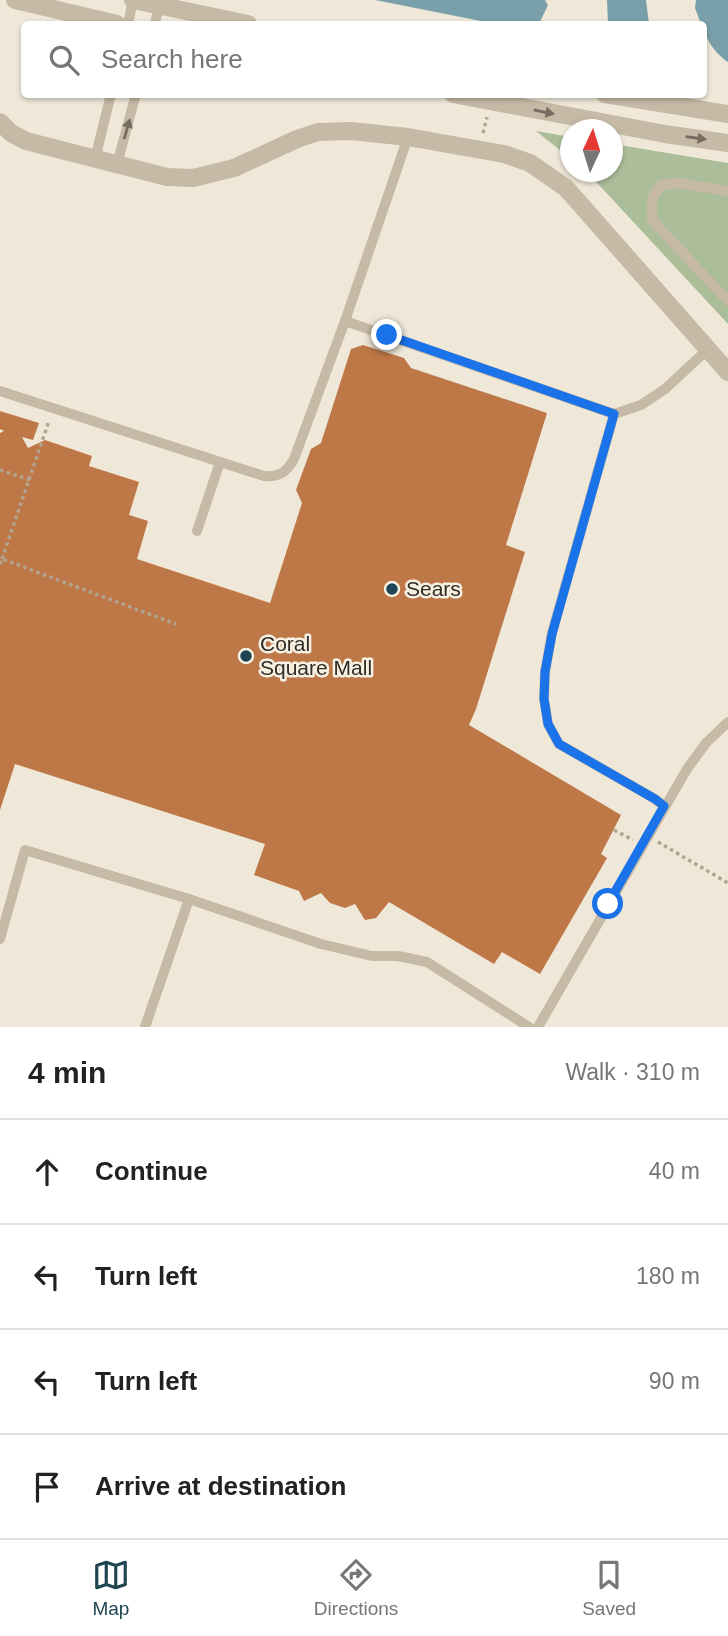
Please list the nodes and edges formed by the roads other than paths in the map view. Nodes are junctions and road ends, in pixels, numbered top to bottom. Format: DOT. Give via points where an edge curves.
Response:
graph roads {
  1 [pos="15,0"];
  2 [pos="133,0"];
  3 [pos="160,3"];
  4 [pos="104,21"];
  5 [pos="129,21"];
  6 [pos="156,21"];
  7 [pos="235,21"];
  8 [pos="110,98"];
  9 [pos="135,98"];
  10 [pos="474,98"];
  11 [pos="627,98"];
  12 [pos="728,114"];
  13 [pos="0,122"];
  14 [pos="408,137"];
  15 [pos="728,143"];
  16 [pos="95,159"];
  17 [pos="117,164"];
  18 [pos="728,191"];
  19 [pos="728,301"];
  20 [pos="345,320"];
  21 [pos="707,350"];
  22 [pos="728,372"];
  23 [pos="0,391"];
  24 [pos="614,414"];
  25 [pos="220,462"];
  26 [pos="197,531"];
  27 [pos="728,722"];
  28 [pos="664,806"];
  29 [pos="188,899"];
  30 [pos="0,939"];
  31 [pos="145,1027"];
  32 [pos="529,1027"];
  33 [pos="538,1027"];
  1 -- 4 [label="street"];
  2 -- 3 [label="street"];
  2 -- 5 [label="lane"];
  3 -- 6 [label="lane"];
  3 -- 7 [label="street"];
  8 -- 16 [label="lane"];
  17 -- 9 [label="lane, one-way"];
  10 -- 15 [label="street, one-way"];
  11 -- 12 [label="street"];
  13 -- 16 [label="street" via="26,141"];
  14 -- 17 [label="street" via="318,132 234,168 193,178 167,177"];
  14 -- 20 [label="lane"];
  14 -- 21 [label="street" via="504,154 530,163 554,179"];
  16 -- 17 [label="street"];
  18 -- 19 [label="lane" via="679,183 661,185 652,199 652,220"];
  20 -- 24 [label="lane"];
  20 -- 25 [label="lane" via="288,469 277,477 264,476"];
  21 -- 22 [label="street"];
  21 -- 24 [label="lane" via="665,389 641,405"];
  23 -- 25 [label="lane"];
  24 -- 28 [label="lane" via="552,634 544,699 548,724 559,744"];
  25 -- 26 [label="lane"];
  27 -- 28 [label="lane" via="693,760"];
  28 -- 33 [label="lane"];
  29 -- 30 [label="lane" via="25,850"];
  29 -- 31 [label="lane"];
  29 -- 32 [label="lane" via="321,944 427,962"];
}
